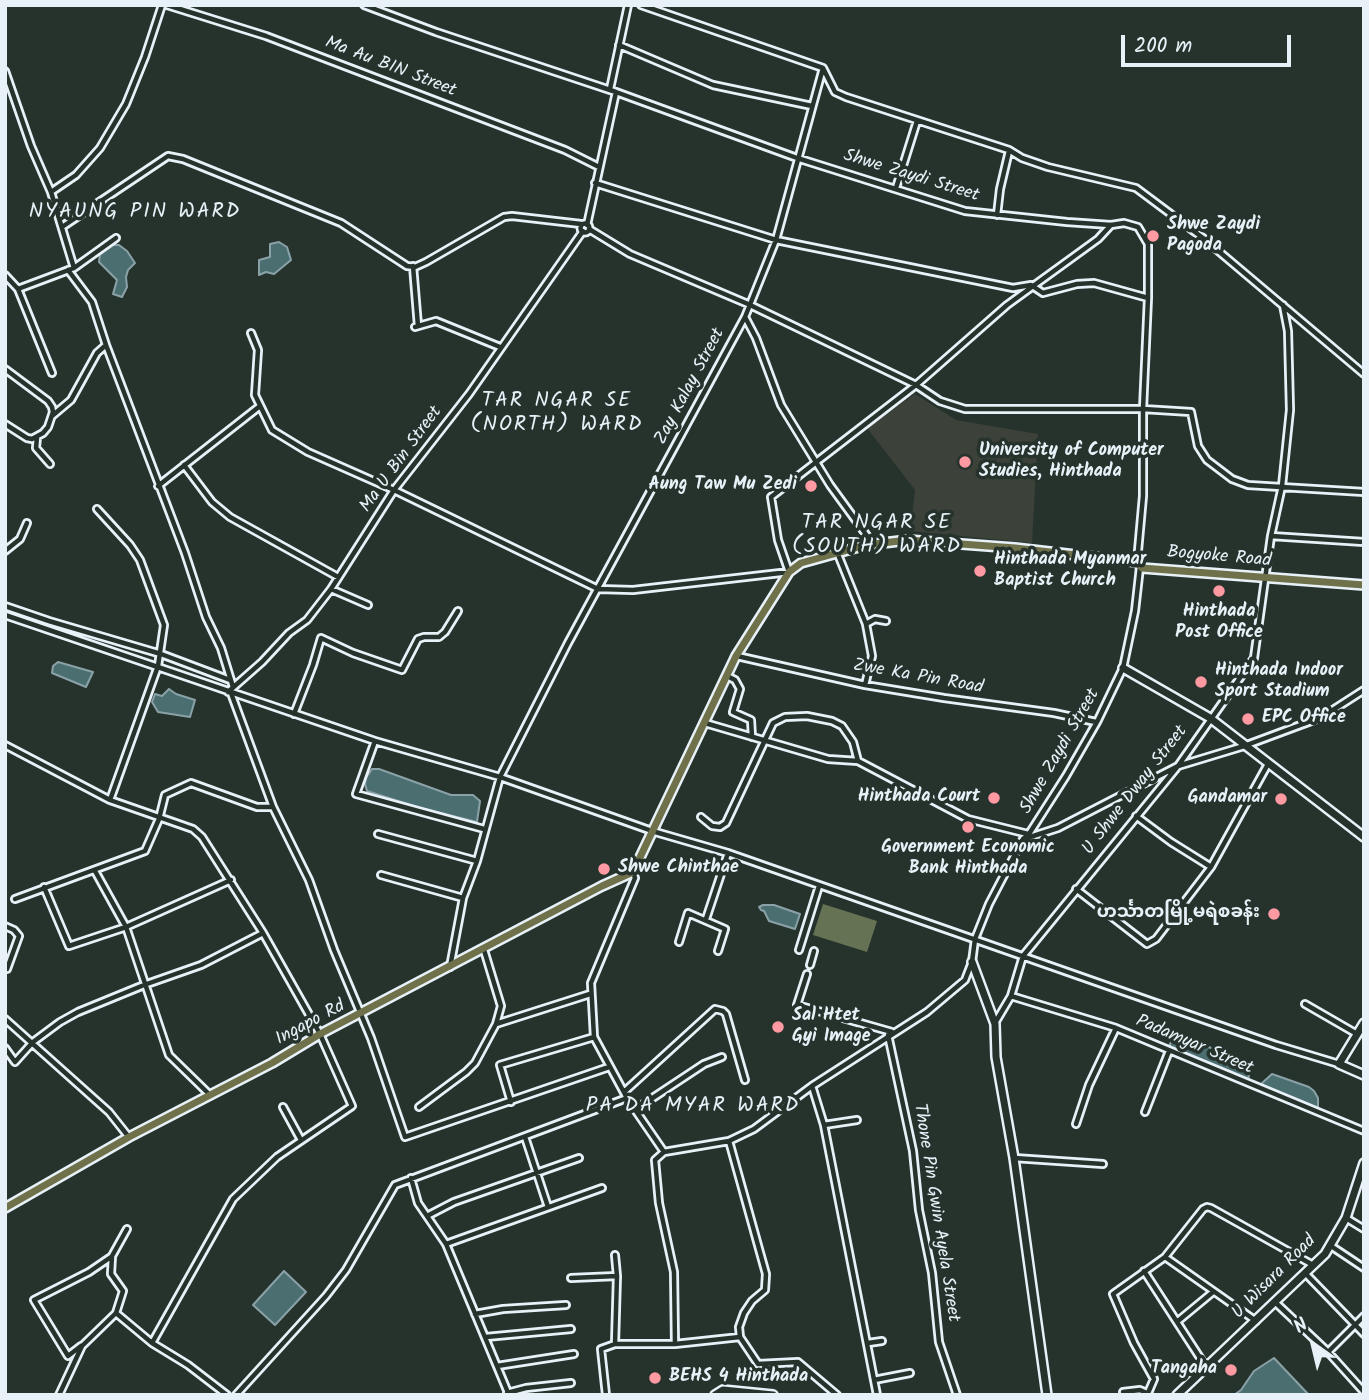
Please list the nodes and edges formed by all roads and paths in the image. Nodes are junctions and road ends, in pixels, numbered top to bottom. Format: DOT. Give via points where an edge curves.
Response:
graph roads {
  1 [pos="162,5"];
  2 [pos="167,5"];
  3 [pos="364,5"];
  4 [pos="628,5"];
  5 [pos="641,5"];
  6 [pos="619,45"];
  7 [pos="823,68"];
  8 [pos="5,71"];
  9 [pos="610,89"];
  10 [pos="616,92"];
  11 [pos="812,106"];
  12 [pos="917,121"];
  13 [pos="1009,150"];
  14 [pos="797,158"];
  15 [pos="599,167"];
  16 [pos="595,183"];
  17 [pos="896,188"];
  18 [pos="51,192"];
  19 [pos="997,215"];
  20 [pos="1111,225"];
  21 [pos="62,227"];
  22 [pos="587,229"];
  23 [pos="116,238"];
  24 [pos="776,240"];
  25 [pos="413,266"];
  26 [pos="71,269"];
  27 [pos="5,275"];
  28 [pos="1031,285"];
  29 [pos="18,289"];
  30 [pos="1148,298"];
  31 [pos="748,304"];
  32 [pos="1283,305"];
  33 [pos="745,317"];
  34 [pos="251,333"];
  35 [pos="106,345"];
  36 [pos="500,347"];
  37 [pos="5,369"];
  38 [pos="52,373"];
  39 [pos="1364,374"];
  40 [pos="916,385"];
  41 [pos="260,405"];
  42 [pos="1143,409"];
  43 [pos="52,416"];
  44 [pos="5,424"];
  45 [pos="37,437"];
  46 [pos="816,460"];
  47 [pos="50,464"];
  48 [pos="184,465"];
  49 [pos="158,486"];
  50 [pos="1282,486"];
  51 [pos="394,490"];
  52 [pos="1364,492"];
  53 [pos="97,509"];
  54 [pos="27,523"];
  55 [pos="1271,536"];
  56 [pos="1364,542"];
  57 [pos="873,544"];
  58 [pos="5,551"];
  59 [pos="837,552"];
  60 [pos="1138,565"];
  61 [pos="789,572"];
  62 [pos="338,577"];
  63 [pos="1266,578"];
  64 [pos="1364,585"];
  65 [pos="331,589"];
  66 [pos="598,589"];
  67 [pos="368,605"];
  68 [pos="5,606"];
  69 [pos="458,611"];
  70 [pos="5,615"];
  71 [pos="886,621"];
  72 [pos="866,624"];
  73 [pos="161,654"];
  74 [pos="736,656"];
  75 [pos="158,666"];
  76 [pos="1123,668"];
  77 [pos="726,676"];
  78 [pos="231,680"];
  79 [pos="865,685"];
  80 [pos="231,690"];
  81 [pos="1364,690"];
  82 [pos="294,713"];
  83 [pos="1210,718"];
  84 [pos="1097,722"];
  85 [pos="704,723"];
  86 [pos="752,737"];
  87 [pos="765,740"];
  88 [pos="375,741"];
  89 [pos="5,745"];
  90 [pos="1244,746"];
  91 [pos="858,761"];
  92 [pos="1268,764"];
  93 [pos="1178,766"];
  94 [pos="500,777"];
  95 [pos="110,800"];
  96 [pos="273,807"];
  97 [pos="1136,816"];
  98 [pos="701,817"];
  99 [pos="159,819"];
  100 [pos="484,828"];
  101 [pos="652,831"];
  102 [pos="378,834"];
  103 [pos="1029,834"];
  104 [pos="1039,835"];
  105 [pos="1364,837"];
  106 [pos="1023,839"];
  107 [pos="728,853"];
  108 [pos="477,861"];
  109 [pos="1211,867"];
  110 [pos="95,871"];
  111 [pos="633,872"];
  112 [pos="381,875"];
  113 [pos="231,880"];
  114 [pos="819,886"];
  115 [pos="44,887"];
  116 [pos="1076,889"];
  117 [pos="463,898"];
  118 [pos="15,899"];
  119 [pos="706,919"];
  120 [pos="5,926"];
  121 [pos="125,927"];
  122 [pos="264,933"];
  123 [pos="975,939"];
  124 [pos="679,942"];
  125 [pos="484,950"];
  126 [pos="799,950"];
  127 [pos="718,951"];
  128 [pos="814,951"];
  129 [pos="1023,956"];
  130 [pos="972,962"];
  131 [pos="810,965"];
  132 [pos="450,967"];
  133 [pos="7,969"];
  134 [pos="807,974"];
  135 [pos="144,985"];
  136 [pos="590,994"];
  137 [pos="1010,996"];
  138 [pos="1305,1004"];
  139 [pos="361,1015"];
  140 [pos="5,1019"];
  141 [pos="1364,1023"];
  142 [pos="496,1024"];
  143 [pos="995,1024"];
  144 [pos="1116,1028"];
  145 [pos="320,1034"];
  146 [pos="891,1034"];
  147 [pos="1357,1034"];
  148 [pos="594,1037"];
  149 [pos="33,1042"];
  150 [pos="5,1048"];
  151 [pos="1168,1051"];
  152 [pos="722,1057"];
  153 [pos="1339,1064"];
  154 [pos="609,1067"];
  155 [pos="1364,1075"];
  156 [pos="745,1080"];
  157 [pos="812,1086"];
  158 [pos="624,1092"];
  159 [pos="210,1096"];
  160 [pos="627,1098"];
  161 [pos="511,1102"];
  162 [pos="283,1107"];
  163 [pos="419,1107"];
  164 [pos="636,1109"];
  165 [pos="1145,1112"];
  166 [pos="857,1120"];
  167 [pos="1076,1124"];
  168 [pos="824,1125"];
  169 [pos="1364,1131"];
  170 [pos="129,1137"];
  171 [pos="525,1137"];
  172 [pos="302,1140"];
  173 [pos="729,1140"];
  174 [pos="664,1152"];
  175 [pos="579,1158"];
  176 [pos="1014,1158"];
  177 [pos="1364,1163"];
  178 [pos="1102,1164"];
  179 [pos="537,1172"];
  180 [pos="411,1178"];
  181 [pos="602,1188"];
  182 [pos="548,1207"];
  183 [pos="5,1208"];
  184 [pos="427,1216"];
  185 [pos="1346,1218"];
  186 [pos="127,1229"];
  187 [pos="1364,1229"];
  188 [pos="446,1244"];
  189 [pos="1331,1246"];
  190 [pos="615,1255"];
  191 [pos="111,1256"];
  192 [pos="1165,1257"];
  193 [pos="1313,1265"];
  194 [pos="1364,1268"];
  195 [pos="1144,1271"];
  196 [pos="1305,1273"];
  197 [pos="617,1276"];
  198 [pos="571,1278"];
  199 [pos="1213,1292"];
  200 [pos="1276,1303"];
  201 [pos="566,1305"];
  202 [pos="116,1313"];
  203 [pos="475,1314"];
  204 [pos="1364,1316"];
  205 [pos="1178,1321"];
  206 [pos="1256,1321"];
  207 [pos="1355,1324"];
  208 [pos="572,1329"];
  209 [pos="1364,1334"];
  210 [pos="485,1337"];
  211 [pos="740,1337"];
  212 [pos="882,1341"];
  213 [pos="152,1343"];
  214 [pos="867,1343"];
  215 [pos="615,1344"];
  216 [pos="675,1344"];
  217 [pos="82,1346"];
  218 [pos="1328,1352"];
  219 [pos="574,1354"];
  220 [pos="496,1366"];
  221 [pos="1206,1367"];
  222 [pos="910,1373"];
  223 [pos="874,1380"];
  224 [pos="571,1383"];
  225 [pos="1123,1392"];
  226 [pos="1364,1392"];
  227 [pos="508,1394"];
  228 [pos="1148,1394"];
  229 [pos="59,1395"];
  230 [pos="227,1395"];
  231 [pos="236,1395"];
  232 [pos="606,1395"];
  233 [pos="715,1395"];
  234 [pos="773,1395"];
  235 [pos="838,1395"];
  236 [pos="877,1395"];
  237 [pos="957,1395"];
  238 [pos="1047,1395"];
  239 [pos="1177,1395"];
  1 -- 18 [label="street" via="125,104 100,148 76,175"];
  2 -- 15 [label="street, Ma Au BIN Street" via="266,36"];
  3 -- 9 [label="street, Shwe Zaydi Street"];
  4 -- 6 [label="street"];
  5 -- 7 [label="street"];
  6 -- 9 [label="street"];
  6 -- 11 [label="street" via="713,85"];
  7 -- 11 [label="street, Zay Kalay Street"];
  7 -- 12 [label="street" via="835,92"];
  8 -- 18 [label="street"];
  9 -- 10 [label="street, Shwe Zaydi Street"];
  10 -- 14 [label="street, Shwe Zaydi Street"];
  10 -- 15 [label="street, Ma U Bin Street"];
  11 -- 14 [label="street, Zay Kalay Street"];
  12 -- 13 [label="street"];
  12 -- 17 [label="street"];
  13 -- 19 [label="street"];
  13 -- 32 [label="street" via="1048,167 1136,188"];
  14 -- 17 [label="street, Shwe Zaydi Street"];
  14 -- 24 [label="street, Zay Kalay Street"];
  15 -- 16 [label="street, Ma U Bin Street"];
  16 -- 22 [label="street, Ma U Bin Street"];
  16 -- 24 [label="street"];
  17 -- 19 [label="street, Shwe Zaydi Street" via="965,211"];
  18 -- 21 [label="street"];
  19 -- 20 [label="street, Shwe Zaydi Street"];
  20 -- 28 [label="street"];
  20 -- 30 [label="street, Shwe Zaydi Street" via="1138,228 1148,244"];
  21 -- 25 [label="street" via="168,156 175,156 341,223"];
  21 -- 26 [label="street"];
  22 -- 25 [label="street" via="581,224 504,217"];
  22 -- 31 [label="street" via="630,254"];
  22 -- 36 [label="street, Ma U Bin Street"];
  23 -- 26 [label="street"];
  24 -- 28 [label="street" via="1013,288"];
  24 -- 31 [label="street, Zay Kalay Street"];
  25 -- 36 [label="street" via="416,327 436,321"];
  26 -- 29 [label="street"];
  26 -- 35 [label="street" via="92,302"];
  27 -- 29 [label="street"];
  28 -- 30 [label="street" via="1044,293 1094,283"];
  28 -- 40 [label="street"];
  29 -- 38 [label="street"];
  30 -- 42 [label="street, Shwe Zaydi Street"];
  31 -- 33 [label="street, Zay Kalay Street"];
  31 -- 40 [label="street"];
  32 -- 39 [label="street"];
  32 -- 50 [label="street, U Shwe Dway Street" via="1291,370"];
  33 -- 46 [label="street" via="782,405"];
  33 -- 66 [label="street, Zay Kalay Street"];
  34 -- 41 [label="street" via="258,350 255,395"];
  35 -- 43 [label="street" via="71,400"];
  35 -- 49 [label="street"];
  36 -- 51 [label="street, Ma U Bin Street"];
  37 -- 43 [label="street" via="48,401"];
  40 -- 42 [label="street" via="940,401 965,409"];
  40 -- 46 [label="street"];
  41 -- 48 [label="street"];
  41 -- 51 [label="street" via="272,430 308,452"];
  42 -- 50 [label="street" via="1191,412 1198,446 1217,470 1248,485"];
  42 -- 60 [label="street, Shwe Zaydi Street"];
  43 -- 45 [label="street"];
  44 -- 45 [label="street" via="27,438"];
  45 -- 47 [label="street" via="36,448"];
  46 -- 57 [label="street"];
  46 -- 61 [label="street" via="771,496"];
  48 -- 49 [label="street"];
  48 -- 62 [label="street" via="212,502 230,517"];
  49 -- 78 [label="street"];
  50 -- 52 [label="street"];
  50 -- 55 [label="street, U Shwe Dway Street"];
  51 -- 62 [label="street, Ma U Bin Street"];
  51 -- 66 [label="street"];
  53 -- 73 [label="street" via="130,545 149,580 164,625"];
  54 -- 58 [label="street" via="20,539"];
  55 -- 56 [label="street"];
  55 -- 63 [label="street, U Shwe Dway Street"];
  57 -- 59 [label="main road, Bogyoke Road"];
  57 -- 60 [label="main road, Bogyoke Road" via="908,540 1015,548"];
  59 -- 61 [label="main road, Bogyoke Road" via="800,563"];
  59 -- 72 [label="street"];
  60 -- 63 [label="main road, Bogyoke Road"];
  60 -- 76 [label="street, Shwe Zaydi Street" via="1135,611"];
  61 -- 66 [label="street" via="633,590"];
  61 -- 74 [label="main road"];
  62 -- 65 [label="street, Ma U Bin Street"];
  63 -- 64 [label="main road, Bogyoke Road"];
  63 -- 83 [label="street, U Shwe Dway Street" via="1254,657"];
  65 -- 67 [label="street"];
  65 -- 80 [label="street, Ma U Bin Street" via="307,620"];
  66 -- 94 [label="street, Zay Kalay Street"];
  68 -- 73 [label="street"];
  69 -- 82 [label="street" via="439,637 418,639 402,670 321,638"];
  70 -- 75 [label="street"];
  71 -- 72 [label="street" via="875,619"];
  72 -- 79 [label="street" via="872,656"];
  73 -- 75 [label="street"];
  73 -- 78 [label="street"];
  74 -- 77 [label="main road"];
  74 -- 79 [label="street, Zwe Ka Pin Road"];
  75 -- 80 [label="street"];
  75 -- 95 [label="street"];
  76 -- 83 [label="street"];
  76 -- 84 [label="street, Shwe Zaydi Street"];
  77 -- 85 [label="main road"];
  77 -- 86 [label="street" via="738,683 733,712 751,720"];
  78 -- 80 [label="street"];
  79 -- 84 [label="street, Zwe Ka Pin Road"];
  80 -- 82 [label="street"];
  80 -- 96 [label="street"];
  81 -- 90 [label="street" via="1322,717"];
  82 -- 88 [label="street"];
  83 -- 90 [label="street"];
  83 -- 93 [label="street, U Shwe Dway Street"];
  84 -- 103 [label="street, Shwe Zaydi Street"];
  85 -- 86 [label="street"];
  85 -- 101 [label="main road"];
  86 -- 87 [label="street"];
  87 -- 91 [label="street" via="828,759"];
  87 -- 91 [label="street" via="773,723 785,717 832,721 848,733"];
  87 -- 98 [label="street" via="726,824 712,826"];
  88 -- 94 [label="street"];
  88 -- 100 [label="street" via="356,794"];
  89 -- 95 [label="street"];
  90 -- 92 [label="street"];
  90 -- 93 [label="street"];
  91 -- 103 [label="street" via="968,819"];
  92 -- 105 [label="street"];
  92 -- 109 [label="street"];
  93 -- 97 [label="street, U Shwe Dway Street"];
  93 -- 104 [label="street"];
  94 -- 100 [label="street, Zay Kalay Street"];
  94 -- 101 [label="street"];
  95 -- 99 [label="street"];
  96 -- 99 [label="street" via="257,807 191,783 165,795"];
  96 -- 139 [label="street" via="309,880"];
  97 -- 109 [label="street"];
  97 -- 116 [label="street, U Shwe Dway Street"];
  99 -- 110 [label="street" via="145,851"];
  99 -- 113 [label="street" via="193,830"];
  100 -- 108 [label="street, Zay Kalay Street"];
  101 -- 107 [label="street"];
  101 -- 111 [label="main road"];
  102 -- 108 [label="street"];
  103 -- 104 [label="street"];
  103 -- 106 [label="street, Shwe Zaydi Street"];
  104 -- 106 [label="street"];
  106 -- 123 [label="street, Shwe Zaydi Street"];
  107 -- 114 [label="street"];
  107 -- 119 [label="street"];
  108 -- 117 [label="street, Zay Kalay Street"];
  109 -- 116 [label="street" via="1156,939 1146,944"];
  110 -- 115 [label="street"];
  110 -- 121 [label="street"];
  111 -- 125 [label="main road, Ingapo Rd"];
  111 -- 136 [label="street" via="635,878"];
  112 -- 117 [label="street"];
  113 -- 121 [label="street"];
  113 -- 122 [label="street"];
  114 -- 123 [label="street"];
  114 -- 126 [label="street"];
  115 -- 118 [label="street"];
  115 -- 121 [label="street" via="69,946"];
  116 -- 129 [label="street, U Shwe Dway Street"];
  117 -- 132 [label="street, Zay Kalay Street"];
  119 -- 124 [label="street" via="688,913"];
  119 -- 127 [label="street" via="725,929"];
  120 -- 133 [label="street" via="19,936"];
  121 -- 135 [label="street"];
  122 -- 135 [label="street" via="201,965"];
  122 -- 145 [label="street"];
  123 -- 129 [label="street"];
  123 -- 130 [label="street, Shwe Zaydi Street"];
  125 -- 132 [label="main road, Ingapo Rd"];
  125 -- 142 [label="street" via="502,1006"];
  128 -- 131 [label="street"];
  129 -- 137 [label="street, U Shwe Dway Street"];
  129 -- 153 [label="street"];
  130 -- 143 [label="street"];
  130 -- 146 [label="street" via="965,980 947,997"];
  132 -- 139 [label="main road, Ingapo Rd"];
  134 -- 146 [label="street" via="797,1005"];
  135 -- 149 [label="street" via="78,1012"];
  135 -- 159 [label="street" via="169,1055"];
  136 -- 142 [label="street"];
  136 -- 148 [label="street"];
  137 -- 143 [label="street, U Shwe Dway Street"];
  137 -- 144 [label="street, Padamyar Street"];
  138 -- 147 [label="street"];
  139 -- 145 [label="main road, Ingapo Rd"];
  139 -- 161 [label="street" via="405,1138"];
  140 -- 149 [label="street"];
  141 -- 147 [label="street"];
  142 -- 163 [label="street" via="467,1073"];
  143 -- 176 [label="street" via="996,1057"];
  144 -- 151 [label="street, Padamyar Street"];
  144 -- 167 [label="street"];
  145 -- 159 [label="main road, Ingapo Rd"];
  145 -- 172 [label="street" via="352,1106"];
  146 -- 157 [label="street"];
  146 -- 237 [label="street, Thone Pin Gwin Ayela Street" via="913,1151 939,1342"];
  147 -- 153 [label="street"];
  148 -- 154 [label="street"];
  148 -- 161 [label="street" via="500,1065"];
  149 -- 150 [label="street" via="15,1062"];
  149 -- 170 [label="street" via="109,1112"];
  151 -- 165 [label="street"];
  151 -- 169 [label="street, Padamyar Street"];
  152 -- 164 [label="street"];
  153 -- 155 [label="street"];
  154 -- 158 [label="street"];
  154 -- 161 [label="street"];
  156 -- 158 [label="street" via="726,1014 715,1009"];
  157 -- 168 [label="street"];
  157 -- 173 [label="street" via="754,1129"];
  158 -- 160 [label="street"];
  159 -- 170 [label="main road, Ingapo Rd"];
  160 -- 164 [label="street"];
  160 -- 171 [label="street"];
  162 -- 172 [label="street"];
  164 -- 174 [label="street"];
  166 -- 168 [label="street"];
  168 -- 214 [label="street"];
  170 -- 183 [label="main road, Ingapo Rd"];
  171 -- 179 [label="street"];
  171 -- 180 [label="street"];
  172 -- 213 [label="street" via="233,1199"];
  173 -- 174 [label="street"];
  173 -- 211 [label="street" via="766,1274 765,1290 744,1313"];
  174 -- 216 [label="street" via="655,1160 674,1272"];
  175 -- 179 [label="street"];
  176 -- 178 [label="street"];
  176 -- 238 [label="street"];
  177 -- 185 [label="street, U Wisara Road"];
  179 -- 182 [label="street"];
  179 -- 184 [label="street"];
  180 -- 184 [label="street"];
  180 -- 231 [label="street" via="395,1185 339,1279"];
  181 -- 182 [label="street"];
  182 -- 188 [label="street"];
  184 -- 188 [label="street"];
  185 -- 187 [label="street"];
  185 -- 189 [label="street, U Wisara Road"];
  186 -- 191 [label="street"];
  188 -- 203 [label="street"];
  189 -- 193 [label="street, U Wisara Road"];
  189 -- 194 [label="street"];
  190 -- 197 [label="street"];
  191 -- 202 [label="street" via="111,1274 123,1291"];
  191 -- 217 [label="street" via="34,1300 68,1356"];
  192 -- 193 [label="street" via="1207,1207"];
  192 -- 195 [label="street"];
  192 -- 199 [label="street"];
  193 -- 196 [label="street, U Wisara Road"];
  195 -- 205 [label="street"];
  195 -- 228 [label="street" via="1113,1294 1154,1379"];
  196 -- 200 [label="street, U Wisara Road"];
  196 -- 207 [label="street"];
  197 -- 198 [label="street"];
  197 -- 215 [label="street"];
  199 -- 205 [label="street"];
  199 -- 206 [label="street"];
  200 -- 206 [label="street, U Wisara Road"];
  200 -- 218 [label="street"];
  201 -- 203 [label="street"];
  202 -- 213 [label="street"];
  202 -- 217 [label="street"];
  203 -- 210 [label="street"];
  204 -- 207 [label="street"];
  205 -- 221 [label="street"];
  206 -- 221 [label="street, U Wisara Road"];
  207 -- 209 [label="street"];
  207 -- 218 [label="street"];
  208 -- 210 [label="street"];
  210 -- 220 [label="street"];
  211 -- 216 [label="street"];
  211 -- 235 [label="street" via="758,1364 799,1362"];
  212 -- 214 [label="street"];
  213 -- 230 [label="street"];
  214 -- 223 [label="street"];
  215 -- 216 [label="street"];
  215 -- 232 [label="street" via="601,1349"];
  217 -- 229 [label="street"];
  218 -- 226 [label="street"];
  219 -- 220 [label="street"];
  220 -- 227 [label="street"];
  221 -- 239 [label="street, U Wisara Road"];
  222 -- 223 [label="street"];
  223 -- 236 [label="street"];
  224 -- 227 [label="street"];
  225 -- 228 [label="street"];
  233 -- 234 [label="street" via="723,1390"];
}
